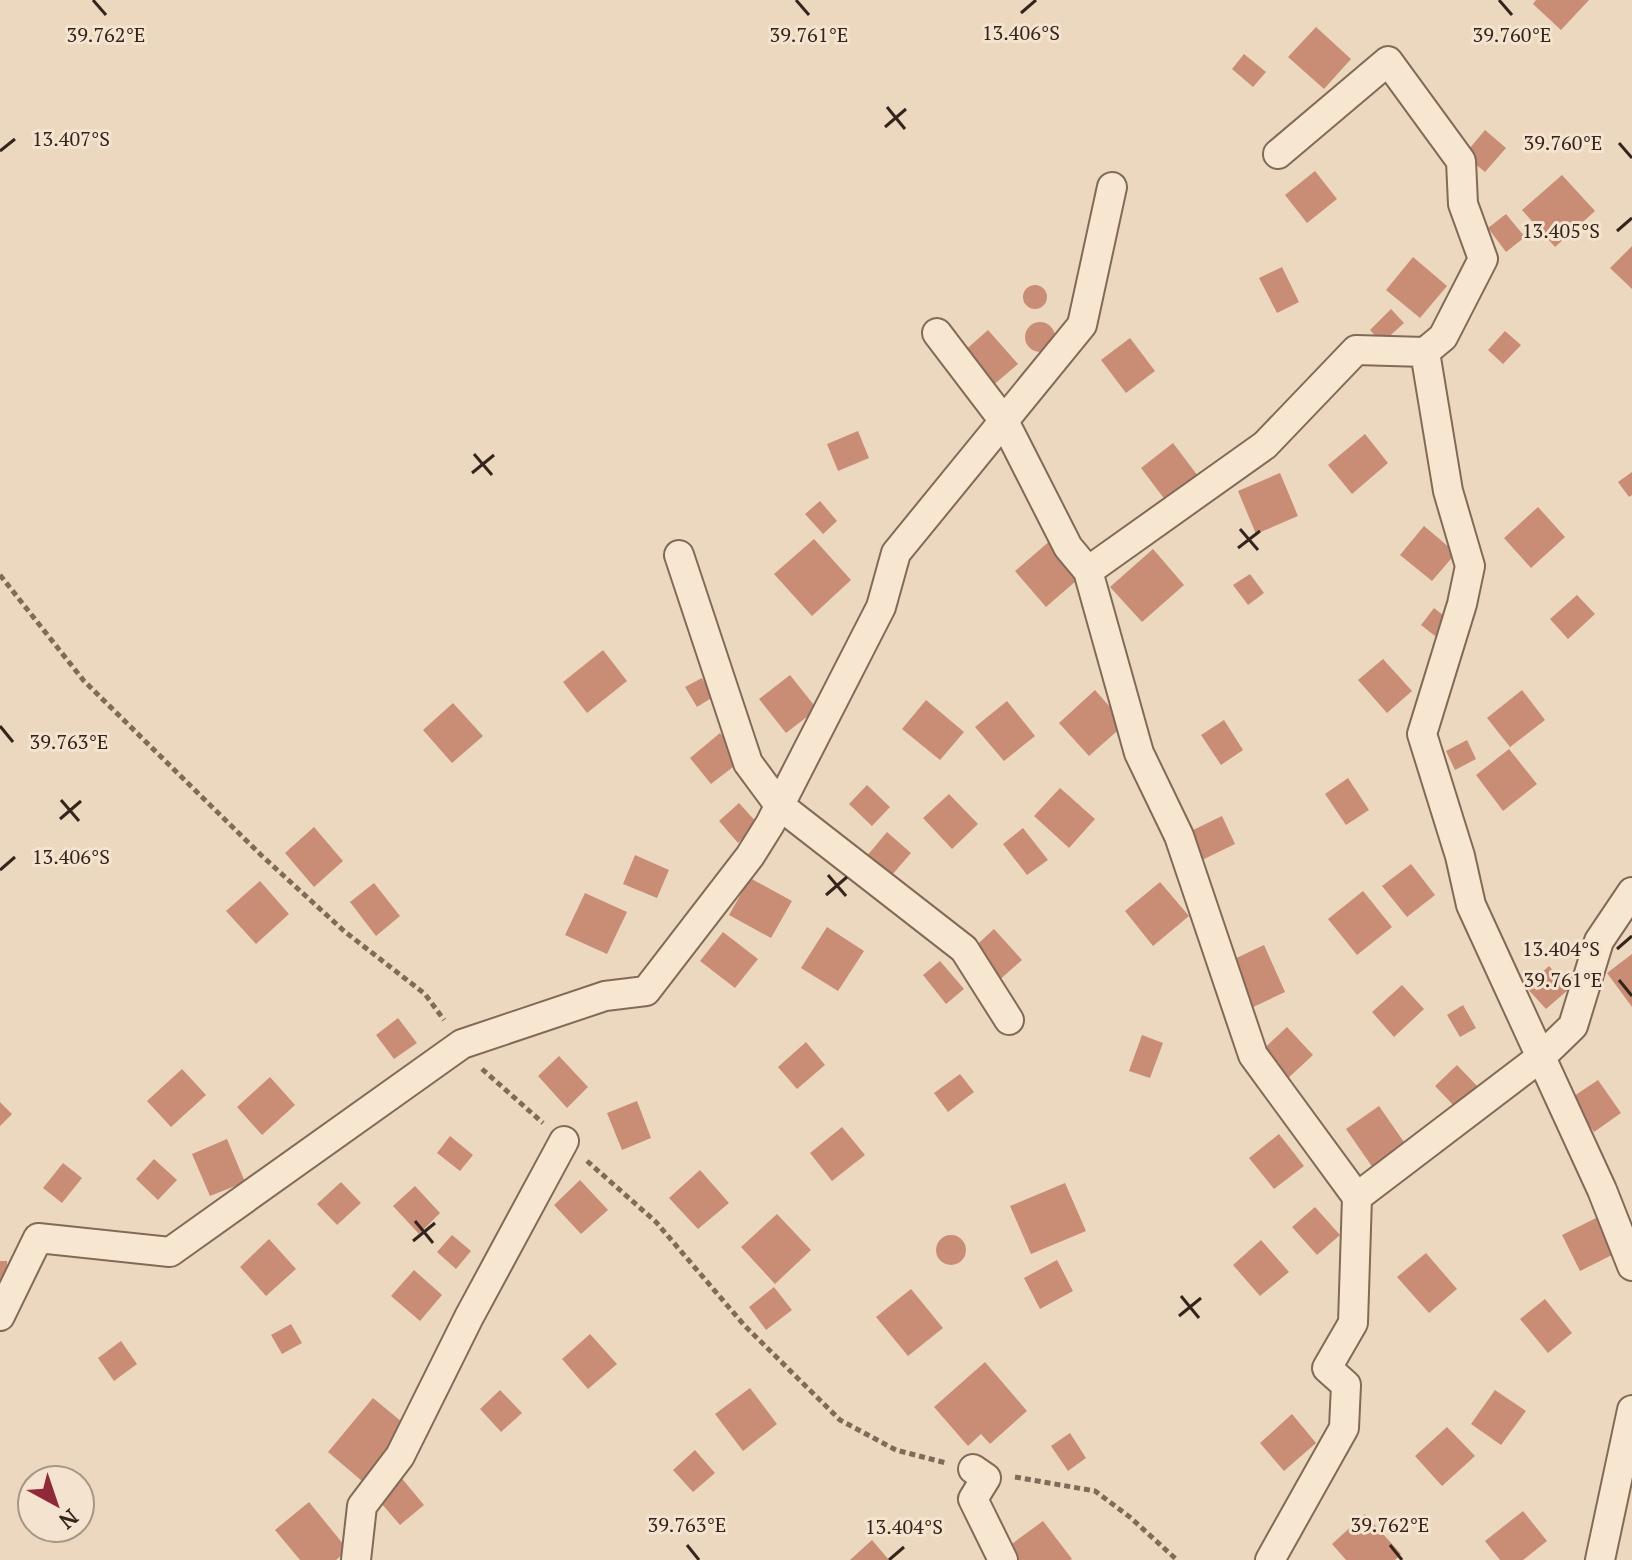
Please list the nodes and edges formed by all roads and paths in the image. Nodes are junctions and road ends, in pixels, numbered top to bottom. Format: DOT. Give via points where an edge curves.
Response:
graph roads {
  1 [pos="1278,154"];
  2 [pos="1112,187"];
  3 [pos="937,333"];
  4 [pos="1425,352"];
  5 [pos="1004,421"];
  6 [pos="679,555"];
  7 [pos="1088,571"];
  8 [pos="779,805"];
  9 [pos="1632,892"];
  10 [pos="1009,1020"];
  11 [pos="1541,1057"];
  12 [pos="564,1141"];
  13 [pos="1357,1197"];
  14 [pos="1632,1266"];
  15 [pos="0,1316"];
  16 [pos="1632,1410"];
  17 [pos="973,1469"];
  18 [pos="356,1560"];
  19 [pos="1003,1560"];
  20 [pos="1270,1560"];
  21 [pos="1600,1560"];
  1 -- 4 [label="street" via="1388,61 1461,161 1463,204 1483,259 1443,337"];
  2 -- 5 [label="street" via="1082,325"];
  3 -- 5 [label="street"];
  4 -- 7 [label="street" via="1356,350 1265,445"];
  4 -- 11 [label="street" via="1448,491 1470,566 1422,734 1471,905"];
  5 -- 7 [label="street" via="1068,547"];
  5 -- 8 [label="street" via="896,553 881,607"];
  6 -- 8 [label="street" via="748,763"];
  7 -- 13 [label="street" via="1139,753 1179,836 1253,1055"];
  8 -- 10 [label="street" via="964,949"];
  8 -- 15 [label="street" via="750,856 646,991 605,996 462,1044 170,1252 38,1238"];
  9 -- 11 [label="street" via="1599,941 1573,1026"];
  11 -- 13 [label="street"];
  11 -- 14 [label="street"];
  12 -- 18 [label="street" via="400,1456 362,1506"];
  13 -- 20 [label="street" via="1353,1323 1327,1368 1346,1385 1344,1428"];
  16 -- 21 [label="street"];
  17 -- 19 [label="street" via="986,1478 973,1499"];
}
